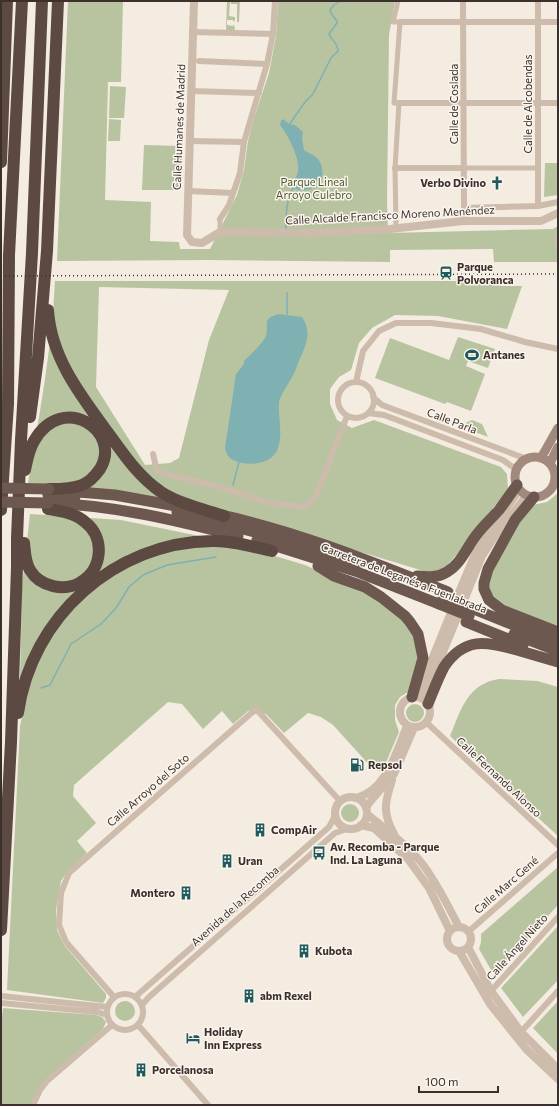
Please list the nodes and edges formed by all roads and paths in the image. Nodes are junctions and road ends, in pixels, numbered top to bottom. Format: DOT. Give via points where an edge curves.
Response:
graph roads {
  1 [pos="7,1"];
  2 [pos="22,1"];
  3 [pos="42,1"];
  4 [pos="58,1"];
  5 [pos="194,1"];
  6 [pos="275,1"];
  7 [pos="398,1"];
  8 [pos="463,1"];
  9 [pos="538,1"];
  10 [pos="463,21"];
  11 [pos="400,22"];
  12 [pos="538,22"];
  13 [pos="558,22"];
  14 [pos="192,32"];
  15 [pos="273,34"];
  16 [pos="195,61"];
  17 [pos="267,64"];
  18 [pos="191,90"];
  19 [pos="258,93"];
  20 [pos="399,103"];
  21 [pos="463,103"];
  22 [pos="538,103"];
  23 [pos="558,103"];
  24 [pos="190,141"];
  25 [pos="244,142"];
  26 [pos="1,162"];
  27 [pos="395,168"];
  28 [pos="464,168"];
  29 [pos="538,168"];
  30 [pos="188,191"];
  31 [pos="234,193"];
  32 [pos="558,202"];
  33 [pos="538,206"];
  34 [pos="464,208"];
  35 [pos="558,213"];
  36 [pos="220,219"];
  37 [pos="463,221"];
  38 [pos="396,228"];
  39 [pos="220,232"];
  40 [pos="558,238"];
  41 [pos="558,247"];
  42 [pos="47,251"];
  43 [pos="558,349"];
  44 [pos="356,382"];
  45 [pos="373,397"];
  46 [pos="368,413"];
  47 [pos="347,416"];
  48 [pos="558,428"];
  49 [pos="558,447"];
  50 [pos="154,454"];
  51 [pos="541,458"];
  52 [pos="527,459"];
  53 [pos="550,463"];
  54 [pos="517,470"];
  55 [pos="25,471"];
  56 [pos="1,488"];
  57 [pos="525,492"];
  58 [pos="1,494"];
  59 [pos="48,499"];
  60 [pos="1,502"];
  61 [pos="1,508"];
  62 [pos="224,516"];
  63 [pos="22,531"];
  64 [pos="272,551"];
  65 [pos="344,551"];
  66 [pos="318,566"];
  67 [pos="17,567"];
  68 [pos="442,601"];
  69 [pos="470,612"];
  70 [pos="558,632"];
  71 [pos="558,636"];
  72 [pos="558,643"];
  73 [pos="558,651"];
  74 [pos="558,661"];
  75 [pos="420,699"];
  76 [pos="427,723"];
  77 [pos="410,727"];
  78 [pos="11,742"];
  79 [pos="394,774"];
  80 [pos="356,798"];
  81 [pos="340,801"];
  82 [pos="366,811"];
  83 [pos="335,816"];
  84 [pos="361,825"];
  85 [pos="347,829"];
  86 [pos="397,840"];
  87 [pos="558,845"];
  88 [pos="558,853"];
  89 [pos="558,917"];
  90 [pos="459,927"];
  91 [pos="1,930"];
  92 [pos="450,931"];
  93 [pos="468,932"];
  94 [pos="468,947"];
  95 [pos="459,951"];
  96 [pos="491,991"];
  97 [pos="558,991"];
  98 [pos="1,996"];
  99 [pos="114,997"];
  100 [pos="136,997"];
  101 [pos="20,1001"];
  102 [pos="1,1003"];
  103 [pos="142,1005"];
  104 [pos="107,1007"];
  105 [pos="107,1015"];
  106 [pos="138,1024"];
  107 [pos="112,1025"];
  108 [pos="521,1032"];
  109 [pos="558,1068"];
  110 [pos="558,1079"];
  111 [pos="32,1105"];
  112 [pos="208,1105"];
  1 -- 26 [label="highway"];
  2 -- 61 [label="highway" via="9,255 8,404"];
  3 -- 67 [label="highway" via="32,253 16,538"];
  4 -- 42 [label="highway"];
  5 -- 14 [label="street, Calle Humanes de Madrid"];
  6 -- 15 [label="street"];
  7 -- 11 [label="street" via="394,22"];
  8 -- 10 [label="street, Calle de Coslada"];
  9 -- 12 [label="street, Calle de Alcobendas"];
  10 -- 11 [label="street"];
  10 -- 12 [label="street"];
  10 -- 21 [label="street, Calle de Coslada"];
  11 -- 20 [label="street" via="394,103"];
  12 -- 13 [label="street"];
  12 -- 22 [label="street, Calle de Alcobendas"];
  14 -- 15 [label="street"];
  14 -- 16 [label="street, Calle Humanes de Madrid"];
  15 -- 17 [label="street"];
  16 -- 17 [label="street"];
  16 -- 18 [label="street, Calle Humanes de Madrid"];
  17 -- 19 [label="street"];
  18 -- 19 [label="street"];
  18 -- 24 [label="street, Calle Humanes de Madrid"];
  19 -- 25 [label="street"];
  20 -- 21 [label="street"];
  20 -- 27 [label="street"];
  21 -- 22 [label="street"];
  21 -- 28 [label="street, Calle de Coslada"];
  22 -- 23 [label="street"];
  22 -- 29 [label="street, Calle de Alcobendas"];
  24 -- 25 [label="street"];
  24 -- 30 [label="street, Calle Humanes de Madrid"];
  25 -- 31 [label="street" via="240,173"];
  27 -- 28 [label="street"];
  27 -- 38 [label="street"];
  28 -- 29 [label="street"];
  28 -- 34 [label="street, Calle de Coslada"];
  29 -- 33 [label="street, Calle de Alcobendas"];
  30 -- 31 [label="street"];
  30 -- 39 [label="street, Calle Humanes de Madrid" via="187,235 192,242 202,243"];
  31 -- 36 [label="street"];
  32 -- 33 [label="street"];
  33 -- 34 [label="street"];
  34 -- 37 [label="street, Calle de Coslada"];
  35 -- 37 [label="street, Calle Alcalde Francisco Moreno Menéndez" via="541,221"];
  36 -- 39 [label="street"];
  37 -- 38 [label="street, Calle Alcalde Francisco Moreno Menéndez"];
  38 -- 39 [label="street, Calle Alcalde Francisco Moreno Menéndez" via="310,233"];
  40 -- 41 [label="street"];
  42 -- 55 [label="highway" via="38,358 25,448"];
  42 -- 62 [label="highway" via="49,320 56,348 75,386 144,478 176,500"];
  43 -- 44 [label="street" via="481,329 431,323 396,323 379,331 363,351"];
  44 -- 45 [label="street" via="368,387"];
  44 -- 47 [label="street" via="345,385 338,395 339,407"];
  45 -- 46 [label="street"];
  45 -- 52 [label="street, Calle Parla" via="382,405"];
  46 -- 47 [label="street" via="358,418"];
  46 -- 54 [label="street, Calle Parla" via="384,415 503,460"];
  47 -- 50 [label="street" via="316,496 305,507 270,503 157,471"];
  48 -- 51 [label="main road"];
  49 -- 53 [label="main road"];
  51 -- 52 [label="main road"];
  51 -- 53 [label="main road"];
  52 -- 54 [label="main road"];
  53 -- 57 [label="main road" via="555,473 554,485 545,494"];
  54 -- 57 [label="main road" via="516,475"];
  55 -- 59 [label="highway" via="33,442 47,424 66,417 77,418 98,430 103,441 104,454 103,464 96,476 82,485"];
  55 -- 63 [label="highway"];
  56 -- 59 [label="highway, bridge"];
  57 -- 65 [label="highway" via="500,509 478,533 454,567 430,578 416,576"];
  57 -- 70 [label="highway" via="515,520 488,570 484,589 489,600 502,610"];
  57 -- 75 [label="street" via="476,552"];
  58 -- 59 [label="highway, Carretera de Leganés a Fuenlabrada"];
  59 -- 60 [label="highway, Carretera de Leganés a Fuenlabrada, bridge"];
  59 -- 61 [label="highway"];
  59 -- 62 [label="highway" via="123,496"];
  59 -- 63 [label="highway" via="67,513 86,522 95,533 99,555 88,577 68,587 54,586 41,581 27,564"];
  59 -- 64 [label="highway" via="222,537"];
  59 -- 68 [label="highway, Carretera de Leganés a Fuenlabrada" via="139,512 271,544"];
  62 -- 65 [label="highway" via="266,526"];
  63 -- 67 [label="highway"];
  64 -- 66 [label="highway"];
  64 -- 78 [label="highway" via="227,542 195,542 138,556 105,574 65,609 33,660 20,698 16,737"];
  65 -- 68 [label="highway"];
  66 -- 68 [label="highway"];
  66 -- 75 [label="highway" via="334,576 365,587 405,616 421,642 423,658"];
  67 -- 78 [label="highway"];
  68 -- 69 [label="highway, Carretera de Leganés a Fuenlabrada, bridge"];
  69 -- 71 [label="highway"];
  69 -- 72 [label="highway, Carretera de Leganés a Fuenlabrada"];
  69 -- 73 [label="highway, Carretera de Leganés a Fuenlabrada"];
  69 -- 74 [label="highway"];
  74 -- 75 [label="highway" via="496,644 476,643 458,651 451,658"];
  75 -- 76 [label="street" via="431,713"];
  75 -- 77 [label="street" via="403,703 400,718"];
  76 -- 77 [label="street" via="421,727"];
  76 -- 87 [label="street, Calle Fernando Alonso"];
  77 -- 79 [label="street"];
  77 -- 80 [label="street" via="386,773 370,792"];
  78 -- 91 [label="highway"];
  79 -- 82 [label="street" via="369,803"];
  79 -- 86 [label="street" via="385,810"];
  80 -- 81 [label="street" via="347,797"];
  80 -- 82 [label="street"];
  81 -- 83 [label="street"];
  81 -- 99 [label="street, Calle Arroyo del Soto" via="256,709 70,873 61,892 61,931 66,942"];
  82 -- 84 [label="street"];
  82 -- 86 [label="street"];
  83 -- 85 [label="street" via="339,824"];
  83 -- 100 [label="street, Avenida de la Recomba" via="329,827"];
  84 -- 85 [label="street"];
  84 -- 92 [label="street" via="374,828 408,859 429,888"];
  85 -- 103 [label="street, Avenida de la Recomba" via="335,833"];
  86 -- 90 [label="street" via="420,861"];
  88 -- 93 [label="street, Calle Marc Gené"];
  89 -- 96 [label="street, Calle Ángel Nieto"];
  90 -- 92 [label="street"];
  90 -- 93 [label="street"];
  92 -- 95 [label="street" via="447,938 449,946"];
  93 -- 94 [label="street"];
  94 -- 95 [label="street"];
  94 -- 96 [label="street"];
  95 -- 110 [label="street" via="490,1004 526,1049"];
  96 -- 108 [label="street"];
  97 -- 108 [label="street"];
  98 -- 101 [label="street"];
  99 -- 100 [label="street" via="124,994"];
  99 -- 104 [label="street"];
  100 -- 103 [label="street"];
  101 -- 102 [label="street"];
  101 -- 104 [label="street"];
  101 -- 105 [label="street"];
  103 -- 106 [label="street" via="143,1014"];
  104 -- 105 [label="street"];
  105 -- 107 [label="street"];
  106 -- 107 [label="street" via="125,1030"];
  106 -- 112 [label="street"];
  107 -- 111 [label="street" via="47,1081"];
  108 -- 109 [label="street"];
}
